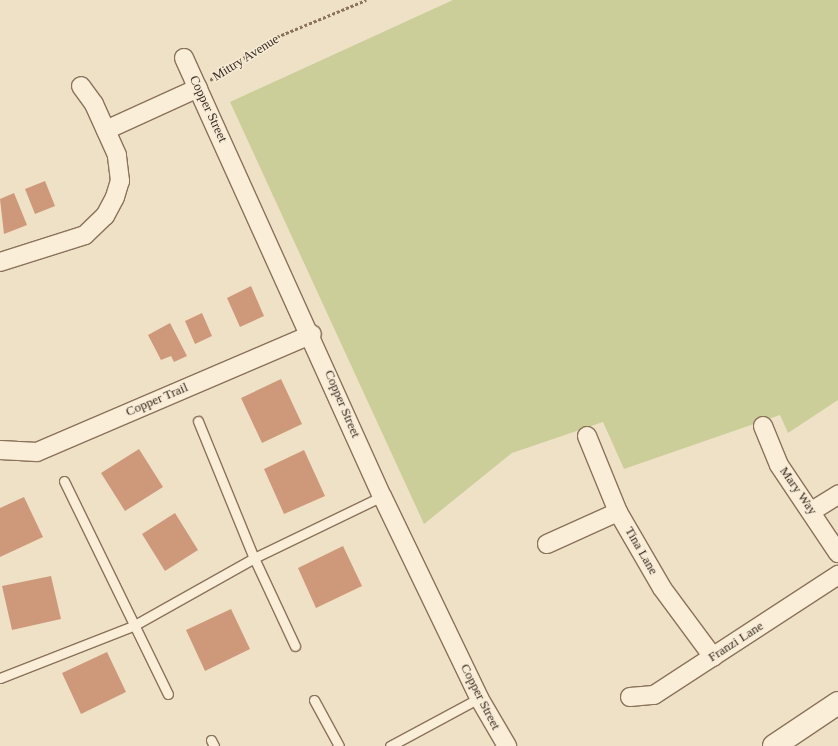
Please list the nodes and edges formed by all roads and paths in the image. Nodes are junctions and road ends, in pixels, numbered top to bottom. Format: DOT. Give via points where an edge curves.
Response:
graph roads {
  1 [pos="366,0"];
  2 [pos="184,58"];
  3 [pos="81,86"];
  4 [pos="198,88"];
  5 [pos="106,130"];
  6 [pos="0,262"];
  7 [pos="312,334"];
  8 [pos="198,421"];
  9 [pos="763,426"];
  10 [pos="587,436"];
  11 [pos="0,450"];
  12 [pos="64,481"];
  13 [pos="838,495"];
  14 [pos="382,496"];
  15 [pos="812,511"];
  16 [pos="618,512"];
  17 [pos="547,544"];
  18 [pos="838,553"];
  19 [pos="254,558"];
  20 [pos="838,575"];
  21 [pos="133,626"];
  22 [pos="295,646"];
  23 [pos="713,657"];
  24 [pos="0,678"];
  25 [pos="168,694"];
  26 [pos="630,697"];
  27 [pos="479,698"];
  28 [pos="314,700"];
  29 [pos="838,703"];
  30 [pos="339,746"];
  31 [pos="390,746"];
  32 [pos="507,746"];
  33 [pos="774,746"];
  1 -- 4 [label="path, Mittry Avenue" via="272,39"];
  2 -- 4 [label="street, Copper Street"];
  3 -- 5 [label="street" via="94,104"];
  4 -- 5 [label="street, Mittry Avenue"];
  4 -- 7 [label="street, Copper Street"];
  5 -- 6 [label="street" via="117,155 120,180 105,216 88,232 73,240"];
  7 -- 11 [label="street, Copper Trail" via="37,452"];
  7 -- 14 [label="street, Copper Street"];
  8 -- 19 [label="lane"];
  9 -- 15 [label="street, Mary Way" via="779,465"];
  10 -- 16 [label="street, Tina Lane"];
  12 -- 21 [label="lane"];
  13 -- 15 [label="street"];
  14 -- 19 [label="lane"];
  14 -- 27 [label="street, Copper Street"];
  15 -- 18 [label="street, Mary Way"];
  16 -- 17 [label="street"];
  16 -- 23 [label="street, Tina Lane" via="662,588"];
  19 -- 21 [label="lane"];
  19 -- 22 [label="lane"];
  20 -- 23 [label="street, Franzi Lane"];
  21 -- 24 [label="lane"];
  21 -- 25 [label="lane"];
  23 -- 26 [label="street, Franzi Lane" via="654,695"];
  27 -- 31 [label="lane"];
  27 -- 32 [label="street, Copper Street"];
  28 -- 30 [label="lane"];
  29 -- 33 [label="street"];
}
